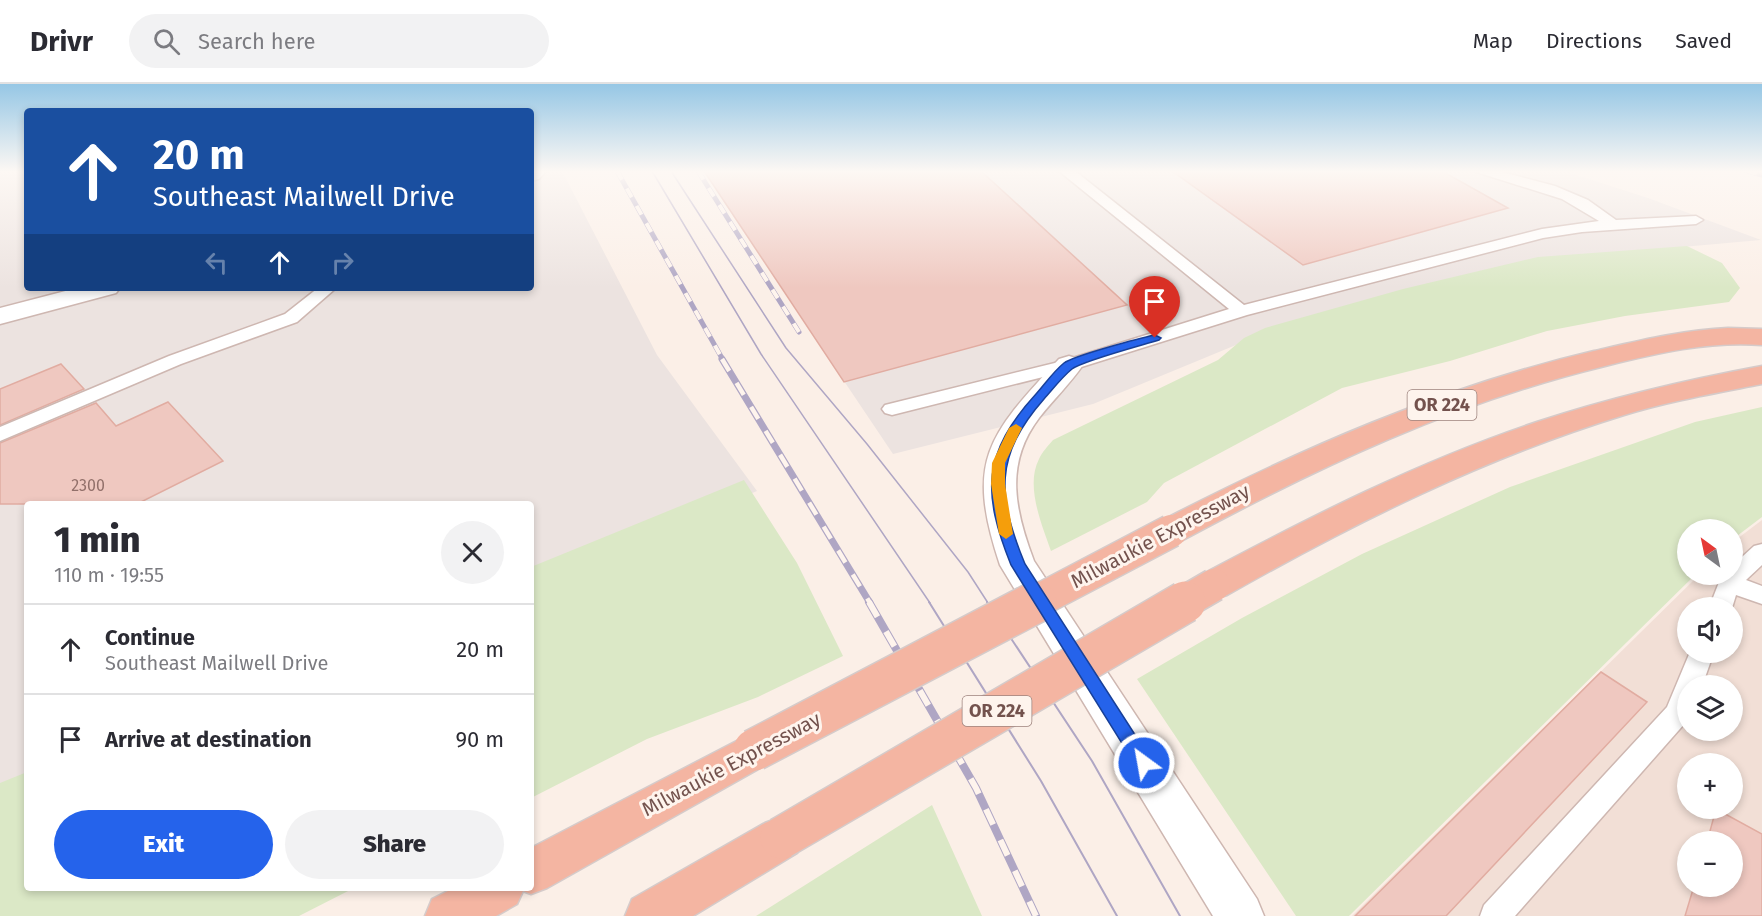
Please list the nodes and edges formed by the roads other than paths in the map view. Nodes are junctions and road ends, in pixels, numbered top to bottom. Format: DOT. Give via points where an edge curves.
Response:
graph roads {
  1 [pos="1115,210"];
  2 [pos="1595,210"];
  3 [pos="1696,220"];
  4 [pos="1612,225"];
  5 [pos="96,291"];
  6 [pos="324,291"];
  7 [pos="1241,311"];
  8 [pos="0,316"];
  9 [pos="1762,336"];
  10 [pos="1069,365"];
  11 [pos="1762,375"];
  12 [pos="892,409"];
  13 [pos="0,435"];
  14 [pos="1762,552"];
  15 [pos="1743,570"];
  16 [pos="1734,585"];
  17 [pos="1762,595"];
  18 [pos="1677,714"];
  19 [pos="534,870"];
  20 [pos="495,891"];
  21 [pos="449,916"];
  22 [pos="649,916"];
  23 [pos="1240,916"];
  24 [pos="1495,916"];
  1 -- 7 [label="lane"];
  2 -- 4 [label="lane"];
  3 -- 4 [label="lane"];
  4 -- 7 [label="lane" via="1542,234"];
  5 -- 8 [label="street"];
  6 -- 13 [label="lane" via="291,318 175,360"];
  7 -- 10 [label="lane"];
  9 -- 19 [label="highway, Milwaukie Expressway / OR 224, bridge" via="1732,333 1661,344 1522,377 1387,427 1244,491"];
  10 -- 12 [label="lane"];
  10 -- 23 [label="street" via="1028,410 1006,443 999,463 998,484 1006,536 1018,565"];
  11 -- 22 [label="highway, OR 224, bridge" via="1642,399 1502,444 1362,505 1214,585"];
  14 -- 15 [label="lane"];
  16 -- 17 [label="lane"];
  18 -- 24 [label="lane"];
  20 -- 21 [label="highway"];
}
